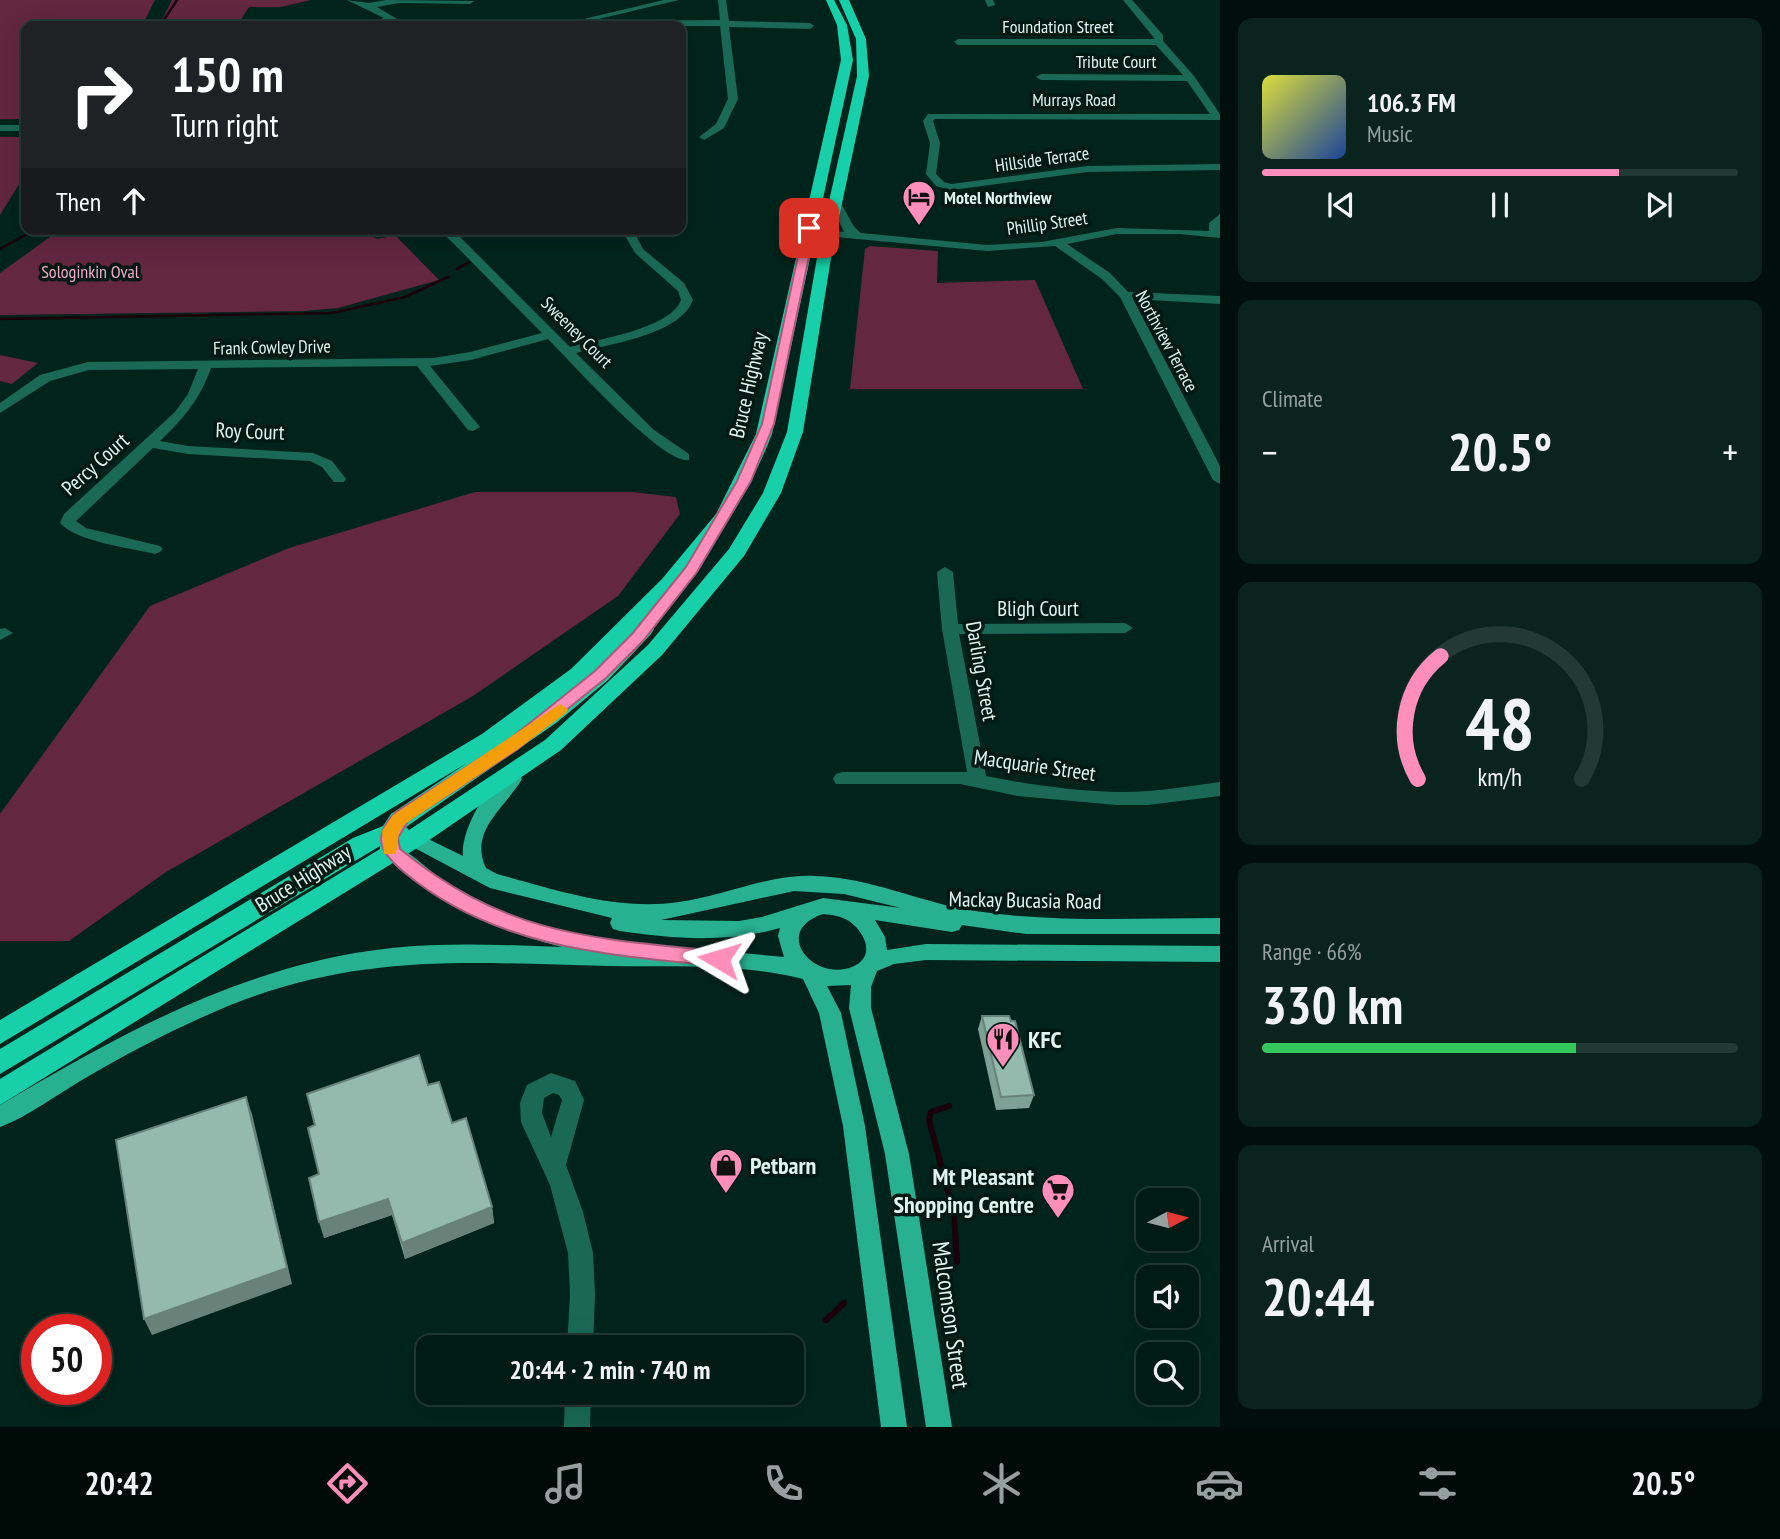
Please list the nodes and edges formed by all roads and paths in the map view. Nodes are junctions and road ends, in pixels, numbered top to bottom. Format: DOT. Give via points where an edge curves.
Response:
graph roads {
  1 [pos="351,0"];
  2 [pos="674,0"];
  3 [pos="722,0"];
  4 [pos="830,0"];
  5 [pos="844,0"];
  6 [pos="1127,0"];
  7 [pos="470,1"];
  8 [pos="369,6"];
  9 [pos="389,19"];
  10 [pos="381,21"];
  11 [pos="394,21"];
  12 [pos="580,21"];
  13 [pos="686,24"];
  14 [pos="725,24"];
  15 [pos="810,26"];
  16 [pos="959,42"];
  17 [pos="1158,42"];
  18 [pos="1041,76"];
  19 [pos="1191,78"];
  20 [pos="1219,117"];
  21 [pos="928,118"];
  22 [pos="0,128"];
  23 [pos="21,128"];
  24 [pos="704,137"];
  25 [pos="1220,167"];
  26 [pos="837,205"];
  27 [pos="1220,217"];
  28 [pos="451,235"];
  29 [pos="630,235"];
  30 [pos="1218,235"];
  31 [pos="859,237"];
  32 [pos="827,240"];
  33 [pos="878,240"];
  34 [pos="1056,241"];
  35 [pos="1125,295"];
  36 [pos="1220,300"];
  37 [pos="786,330"];
  38 [pos="552,334"];
  39 [pos="569,351"];
  40 [pos="421,363"];
  41 [pos="206,365"];
  42 [pos="0,409"];
  43 [pos="473,427"];
  44 [pos="151,443"];
  45 [pos="684,457"];
  46 [pos="338,479"];
  47 [pos="1220,480"];
  48 [pos="724,516"];
  49 [pos="155,549"];
  50 [pos="945,572"];
  51 [pos="1125,628"];
  52 [pos="950,629"];
  53 [pos="553,745"];
  54 [pos="977,778"];
  55 [pos="842,779"];
  56 [pos="1220,789"];
  57 [pos="414,839"];
  58 [pos="391,843"];
  59 [pos="484,877"];
  60 [pos="831,906"];
  61 [pos="807,909"];
  62 [pos="1036,926"];
  63 [pos="1220,926"];
  64 [pos="1220,954"];
  65 [pos="719,959"];
  66 [pos="870,965"];
  67 [pos="808,971"];
  68 [pos="0,1033"];
  69 [pos="0,1063"];
  70 [pos="0,1093"];
  71 [pos="0,1117"];
  72 [pos="555,1164"];
  73 [pos="580,1335"];
  74 [pos="578,1405"];
  75 [pos="577,1427"];
  76 [pos="894,1427"];
  77 [pos="939,1427"];
  1 -- 8 [label="street"];
  2 -- 12 [label="street"];
  3 -- 14 [label="street"];
  4 -- 37 [label="highway, Bruce Highway" via="842,25 847,60"];
  5 -- 26 [label="highway" via="861,39 863,76"];
  6 -- 17 [label="street" via="1156,30"];
  7 -- 8 [label="street" via="398,0"];
  8 -- 9 [label="street"];
  9 -- 10 [label="street"];
  9 -- 11 [label="street"];
  13 -- 14 [label="street"];
  14 -- 15 [label="street"];
  14 -- 24 [label="street" via="733,99 720,127"];
  16 -- 17 [label="street, Foundation Street"];
  17 -- 19 [label="street"];
  18 -- 19 [label="street, Tribute Court"];
  19 -- 20 [label="street" via="1200,97"];
  20 -- 21 [label="street, Murrays Road"];
  21 -- 25 [label="street, Hillside Terrace" via="935,143 931,174 951,187 1087,169"];
  22 -- 23 [label="street"];
  26 -- 31 [label="street" via="846,228"];
  26 -- 32 [label="highway"];
  27 -- 30 [label="street" via="1215,223"];
  28 -- 38 [label="street, Sweeney Court"];
  29 -- 39 [label="street" via="633,246 680,285 687,300 685,309 670,322"];
  30 -- 34 [label="street, Phillip Street" via="1148,230"];
  31 -- 32 [label="street"];
  31 -- 33 [label="street"];
  32 -- 33 [label="street"];
  32 -- 37 [label="highway" via="815,240 800,307"];
  32 -- 53 [label="highway" via="794,432 780,475 758,519 669,635"];
  33 -- 34 [label="street, Phillip Street" via="987,248"];
  34 -- 35 [label="street, Northview Terrace"];
  35 -- 36 [label="street"];
  35 -- 47 [label="street, Northview Terrace"];
  37 -- 48 [label="highway, Bruce Highway" via="768,424"];
  38 -- 39 [label="street, Sweeney Court"];
  38 -- 40 [label="street, Frank Cowley Drive"];
  39 -- 45 [label="street, Sweeney Court" via="649,433"];
  40 -- 41 [label="street, Frank Cowley Drive"];
  40 -- 43 [label="street"];
  41 -- 42 [label="street, Frank Cowley Drive" via="88,366 31,386"];
  41 -- 44 [label="street, Percy Court" via="189,405"];
  44 -- 46 [label="street, Roy Court" via="294,454 327,464"];
  44 -- 49 [label="street, Percy Court" via="62,524"];
  48 -- 58 [label="highway" via="692,569 601,675 513,745 402,817"];
  48 -- 68 [label="highway, Bruce Highway" via="621,634 517,720"];
  50 -- 52 [label="street, Darling Street"];
  51 -- 52 [label="street, Bligh Court"];
  52 -- 54 [label="street, Darling Street"];
  53 -- 57 [label="highway"];
  53 -- 59 [label="main road" via="485,809 472,849 474,864"];
  54 -- 55 [label="street, Macquarie Street"];
  54 -- 56 [label="street, Macquarie Street" via="1018,789 1109,798"];
  57 -- 58 [label="highway"];
  57 -- 59 [label="main road"];
  58 -- 65 [label="main road" via="451,897 516,926 588,945"];
  58 -- 69 [label="highway" via="361,844"];
  58 -- 70 [label="highway, Bruce Highway"];
  59 -- 61 [label="main road" via="547,905 663,929 743,930 775,924"];
  59 -- 62 [label="main road" via="636,914 681,910 771,886 821,883 952,914"];
  60 -- 61 [label="main road"];
  60 -- 62 [label="main road, Mackay Bucasia Road" via="971,926"];
  60 -- 66 [label="main road" via="856,914 872,930 876,951"];
  61 -- 67 [label="main road" via="796,917 787,934 791,953"];
  62 -- 63 [label="main road, Mackay Bucasia Road"];
  64 -- 66 [label="main road" via="926,952"];
  65 -- 67 [label="main road" via="769,962"];
  65 -- 71 [label="main road" via="454,951 340,963 244,989 160,1024"];
  66 -- 67 [label="main road" via="845,978"];
  66 -- 77 [label="main road, Malcomson Street" via="862,983 860,1008 897,1154"];
  67 -- 76 [label="main road" via="830,1013 854,1126"];
  72 -- 73 [label="street" via="582,1264"];
  74 -- 75 [label="street"];
}
